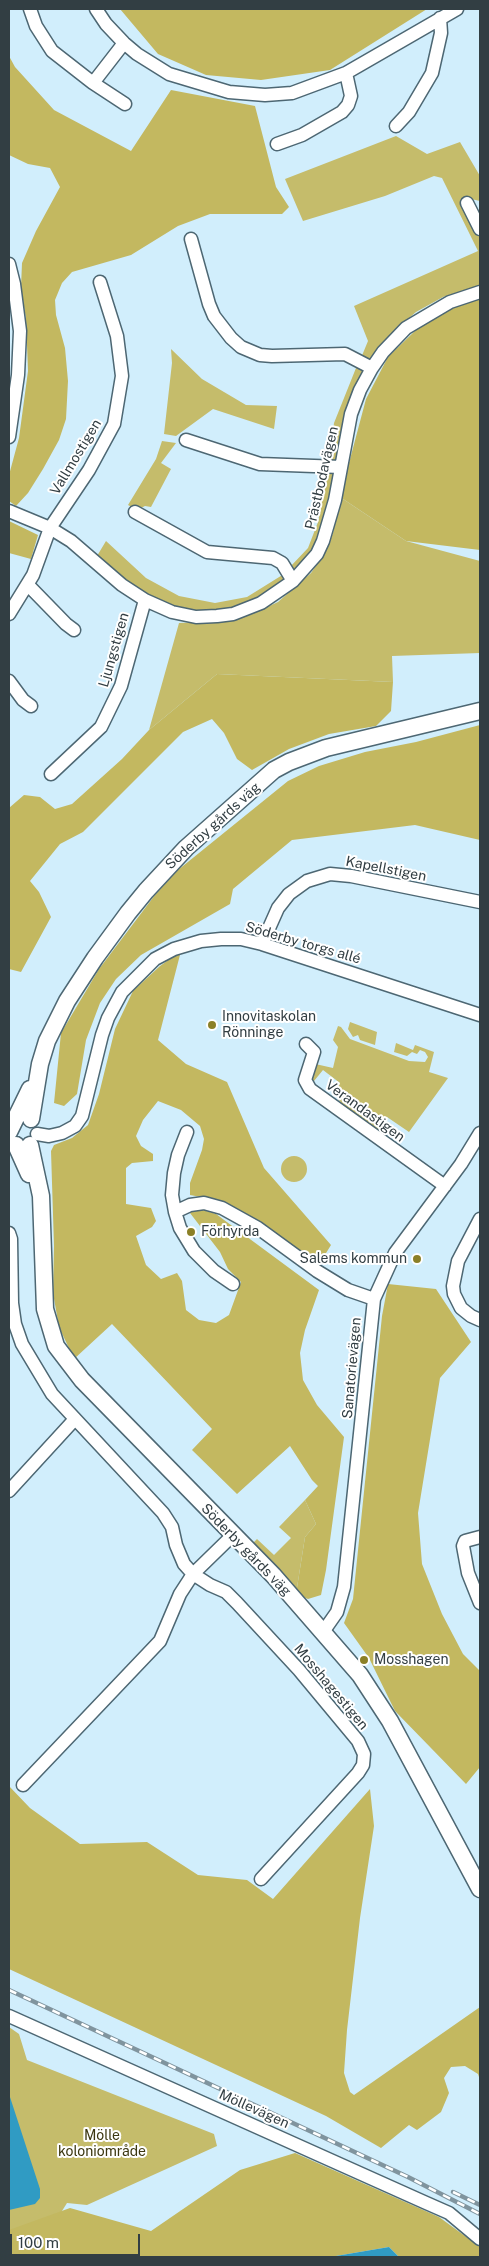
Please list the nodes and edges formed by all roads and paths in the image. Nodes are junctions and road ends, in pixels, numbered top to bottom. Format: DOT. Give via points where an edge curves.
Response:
graph roads {
  1 [pos="30,9"];
  2 [pos="96,9"];
  3 [pos="457,9"];
  4 [pos="440,18"];
  5 [pos="124,43"];
  6 [pos="346,73"];
  7 [pos="93,82"];
  8 [pos="125,104"];
  9 [pos="396,126"];
  10 [pos="277,144"];
  11 [pos="468,203"];
  12 [pos="480,229"];
  13 [pos="191,238"];
  14 [pos="9,264"];
  15 [pos="100,282"];
  16 [pos="480,292"];
  17 [pos="372,368"];
  18 [pos="9,438"];
  19 [pos="186,440"];
  20 [pos="342,467"];
  21 [pos="9,511"];
  22 [pos="135,512"];
  23 [pos="50,528"];
  24 [pos="293,581"];
  25 [pos="28,585"];
  26 [pos="145,600"];
  27 [pos="9,614"];
  28 [pos="74,630"];
  29 [pos="9,681"];
  30 [pos="32,706"];
  31 [pos="480,711"];
  32 [pos="51,774"];
  33 [pos="480,902"];
  34 [pos="262,944"];
  35 [pos="480,1015"];
  36 [pos="306,1044"];
  37 [pos="18,1132"];
  38 [pos="187,1132"];
  39 [pos="479,1136"];
  40 [pos="445,1186"];
  41 [pos="172,1195"];
  42 [pos="204,1203"];
  43 [pos="175,1212"];
  44 [pos="480,1219"];
  45 [pos="9,1233"];
  46 [pos="233,1284"];
  47 [pos="374,1299"];
  48 [pos="480,1320"];
  49 [pos="75,1419"];
  50 [pos="9,1491"];
  51 [pos="233,1535"];
  52 [pos="480,1537"];
  53 [pos="193,1574"];
  54 [pos="480,1603"];
  55 [pos="323,1632"];
  56 [pos="23,1786"];
  57 [pos="260,1879"];
  58 [pos="480,1889"];
  59 [pos="9,2016"];
  60 [pos="480,2238"];
  1 -- 7 [label="street" via="36,26 52,51"];
  2 -- 5 [label="street"];
  3 -- 4 [label="street"];
  4 -- 6 [label="street"];
  4 -- 9 [label="street" via="441,34 432,73 409,112"];
  5 -- 6 [label="street" via="169,74 229,92 292,93"];
  5 -- 7 [label="street"];
  6 -- 10 [label="street" via="351,96 342,112 302,135"];
  7 -- 8 [label="street"];
  11 -- 12 [label="street"];
  13 -- 17 [label="street" via="214,316 230,338 242,347 272,356 344,354"];
  14 -- 18 [label="street" via="20,331 18,375"];
  15 -- 23 [label="street, Vallmostigen" via="120,351 122,376 114,424 90,470"];
  16 -- 17 [label="street, Prästbodavägen" via="450,302 406,328"];
  17 -- 20 [label="street, Prästbodavägen" via="351,414"];
  19 -- 20 [label="street" via="260,464"];
  20 -- 24 [label="street, Prästbodavägen" via="323,541"];
  21 -- 23 [label="street, Prästbodavägen"];
  22 -- 24 [label="street" via="207,552 273,558 282,564"];
  23 -- 25 [label="street, Vallmostigen"];
  23 -- 26 [label="street, Prästbodavägen"];
  24 -- 26 [label="street, Prästbodavägen" via="261,603 233,614 196,618"];
  25 -- 27 [label="street, Vallmostigen"];
  25 -- 28 [label="street"];
  26 -- 32 [label="street, Ljungstigen" via="122,686 101,727"];
  29 -- 30 [label="street" via="23,700"];
  31 -- 37 [label="main road, Söderby gårds väg" via="326,748 289,762 274,770 186,848 146,891 78,983 46,1041 23,1104"];
  33 -- 34 [label="street, Kapellstigen" via="330,874 306,881 289,894 278,908"];
  34 -- 35 [label="street, Söderby torgs allé"];
  34 -- 37 [label="street, Söderby torgs allé" via="235,939 201,941 155,959 122,992 108,1018 87,1104 75,1126"];
  36 -- 40 [label="street, Verandastigen" via="314,1052 305,1080 310,1089"];
  37 -- 51 [label="main road, Söderby gårds väg" via="42,1212 45,1310 56,1346 82,1380"];
  38 -- 41 [label="street" via="178,1155"];
  39 -- 40 [label="street, Sanatorievägen"];
  40 -- 47 [label="street, Sanatorievägen" via="395,1253"];
  41 -- 42 [label="street"];
  41 -- 43 [label="street"];
  42 -- 43 [label="street"];
  42 -- 47 [label="street" via="241,1218 348,1290"];
  43 -- 46 [label="street" via="180,1228 194,1251"];
  44 -- 48 [label="street" via="458,1261 453,1286 461,1308"];
  45 -- 49 [label="street, Mosshagestigen" via="16,1330 48,1388"];
  47 -- 55 [label="street, Sanatorievägen" via="344,1587 337,1612"];
  49 -- 50 [label="street"];
  49 -- 53 [label="street, Mosshagestigen" via="163,1513 172,1527 181,1560"];
  51 -- 53 [label="street"];
  51 -- 55 [label="main road, Söderby gårds väg"];
  52 -- 54 [label="street" via="465,1541 463,1546 468,1573"];
  53 -- 56 [label="street" via="180,1594 160,1641"];
  53 -- 57 [label="street, Mosshagestigen" via="226,1592 299,1670 358,1742 364,1754 358,1773"];
  55 -- 58 [label="main road, Söderby gårds väg" via="360,1675 390,1721"];
  59 -- 60 [label="street, Möllevägen" via="448,2213"];
}
